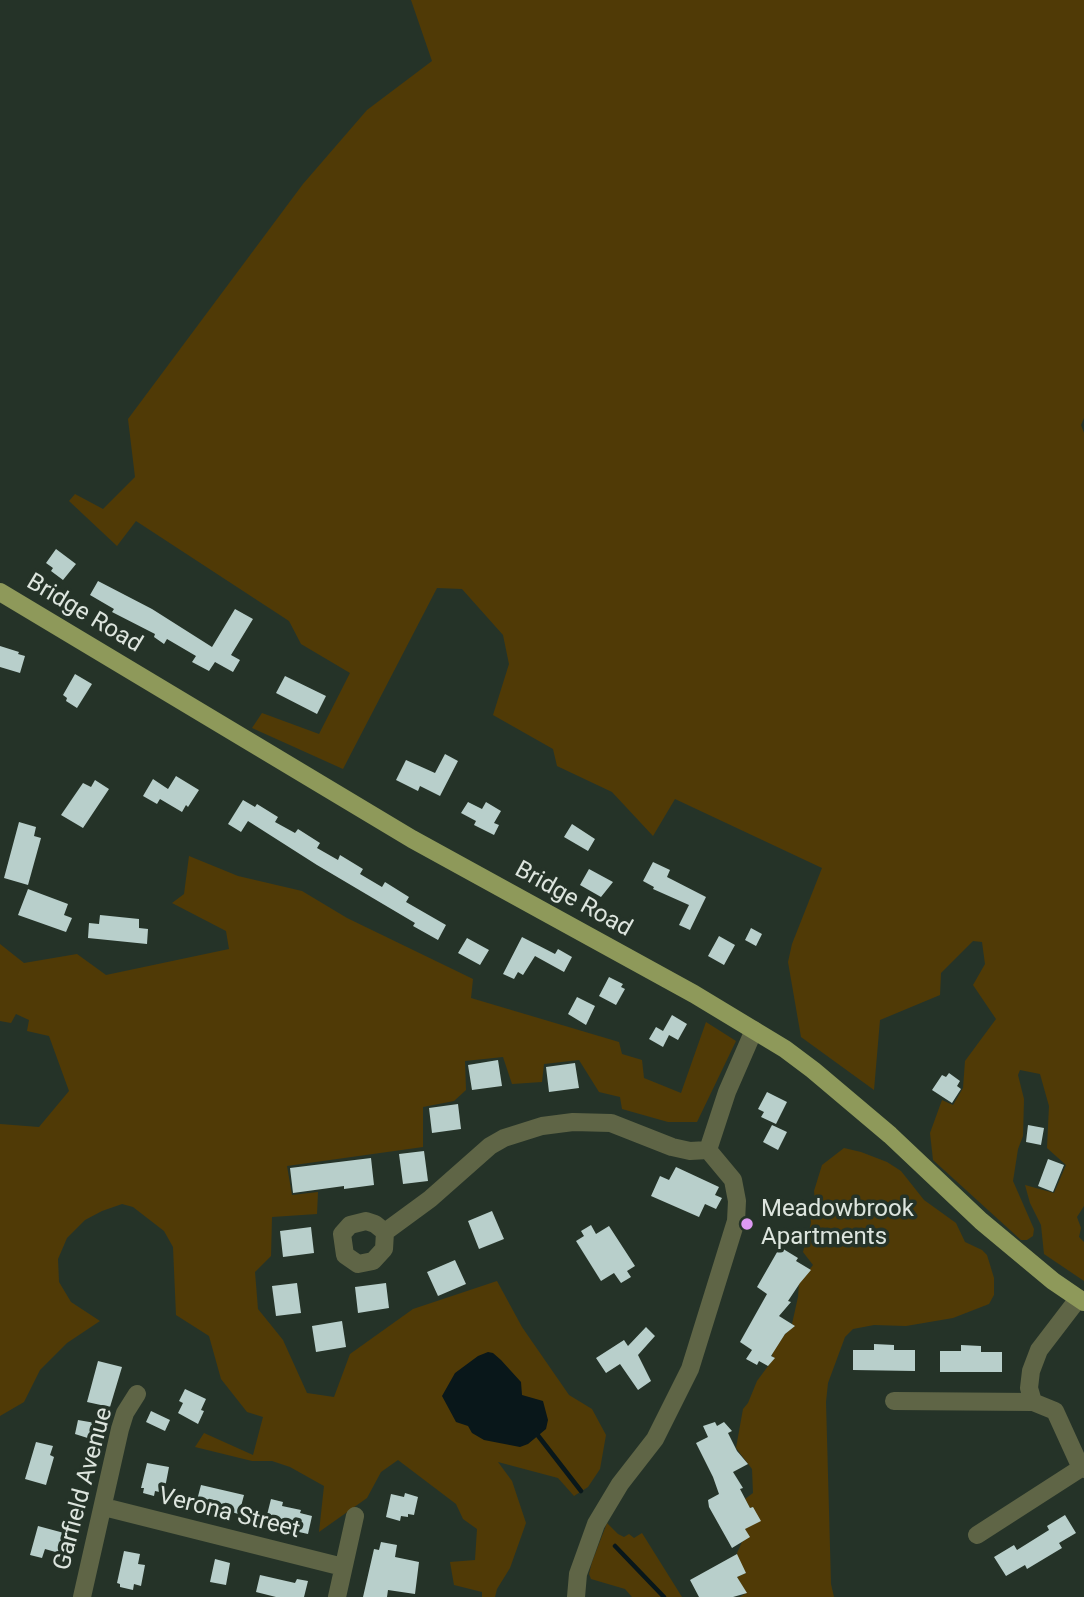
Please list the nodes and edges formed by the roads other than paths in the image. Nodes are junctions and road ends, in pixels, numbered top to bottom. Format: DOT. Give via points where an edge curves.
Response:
graph roads {
  1 [pos="0,592"];
  2 [pos="754,1030"];
  3 [pos="708,1150"];
  4 [pos="385,1232"];
  5 [pos="1081,1301"];
  6 [pos="137,1394"];
  7 [pos="894,1401"];
  8 [pos="1033,1402"];
  9 [pos="1082,1469"];
  10 [pos="104,1507"];
  11 [pos="355,1516"];
  12 [pos="977,1535"];
  13 [pos="343,1567"];
  14 [pos="82,1597"];
  15 [pos="337,1597"];
  16 [pos="576,1597"];
  1 -- 2 [label="main road, Bridge Road" via="412,839"];
  2 -- 3 [label="street"];
  2 -- 5 [label="main road, Bridge Road" via="848,1099 981,1221"];
  3 -- 4 [label="street" via="672,1147 611,1123 542,1126 490,1146"];
  3 -- 16 [label="street" via="733,1180 736,1221 686,1379 655,1439 596,1524 578,1574"];
  5 -- 8 [label="street" via="1040,1350 1030,1380"];
  6 -- 10 [label="street, Garfield Avenue" via="120,1429"];
  7 -- 8 [label="street"];
  8 -- 9 [label="street" via="1055,1411"];
  9 -- 12 [label="street"];
  10 -- 13 [label="street, Verona Street"];
  10 -- 14 [label="street, Garfield Avenue"];
  11 -- 13 [label="street"];
  13 -- 15 [label="street"];
}
